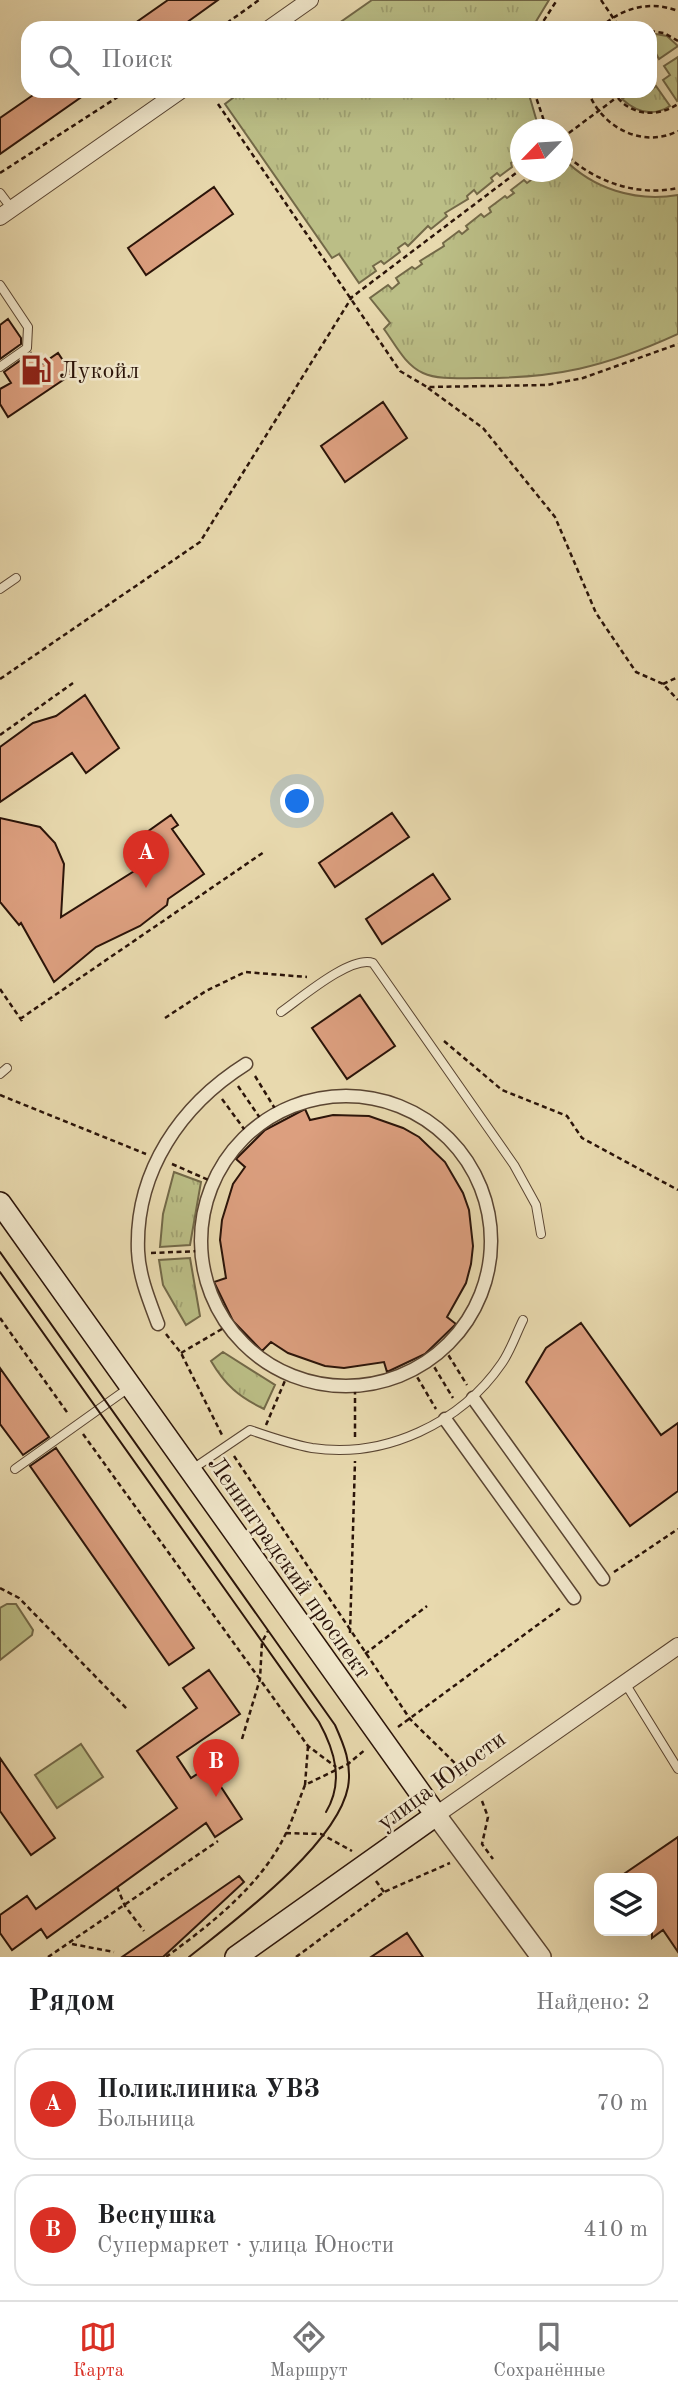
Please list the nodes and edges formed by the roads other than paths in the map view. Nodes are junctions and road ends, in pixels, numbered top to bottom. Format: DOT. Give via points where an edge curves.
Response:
graph roads {
  1 [pos="310,0"];
  2 [pos="280,21"];
  3 [pos="170,98"];
  4 [pos="0,193"];
  5 [pos="6,213"];
  6 [pos="0,285"];
  7 [pos="0,367"];
  8 [pos="16,578"];
  9 [pos="0,589"];
  10 [pos="281,1012"];
  11 [pos="246,1064"];
  12 [pos="0,1203"];
  13 [pos="541,1234"];
  14 [pos="523,1320"];
  15 [pos="158,1324"];
  16 [pos="130,1387"];
  17 [pos="355,1388"];
  18 [pos="473,1398"];
  19 [pos="445,1419"];
  20 [pos="15,1469"];
  21 [pos="190,1471"];
  22 [pos="603,1579"];
  23 [pos="574,1598"];
  24 [pos="678,1646"];
  25 [pos="625,1683"];
  26 [pos="678,1769"];
  27 [pos="436,1815"];
  28 [pos="236,1957"];
  29 [pos="541,1957"];
  1 -- 2 [label="street"];
  3 -- 5 [label="street"];
  4 -- 5 [label="lane"];
  6 -- 7 [label="lane" via="28,327 27,348"];
  8 -- 9 [label="lane"];
  10 -- 13 [label="lane" via="351,964 373,963 514,1165 536,1205"];
  11 -- 15 [label="street" via="198,1099 157,1158 143,1203 138,1253"];
  12 -- 16 [label="main road, Ленинградский проспект"];
  14 -- 18 [label="lane" via="504,1361"];
  16 -- 20 [label="lane"];
  16 -- 21 [label="main road, Ленинградский проспект"];
  17 -- 17 [label="street" via="287,1376 264,1363 227,1326 209,1287 201,1251 204,1212 213,1182 234,1145 277,1112 325,1096 374,1098 403,1106 429,1121 469,1164 486,1206 489,1228 487,1265 467,1322 430,1360 380,1384"];
  18 -- 19 [label="lane"];
  18 -- 22 [label="street"];
  19 -- 21 [label="lane" via="393,1441 355,1448 313,1448 250,1430"];
  19 -- 23 [label="street"];
  21 -- 27 [label="main road, Ленинградский проспект"];
  24 -- 25 [label="street, улица Юности"];
  25 -- 26 [label="lane"];
  25 -- 27 [label="street, улица Юности"];
  27 -- 28 [label="main road, улица Юности"];
  27 -- 29 [label="street, Ленинградский проспект" via="475,1850"];
}
